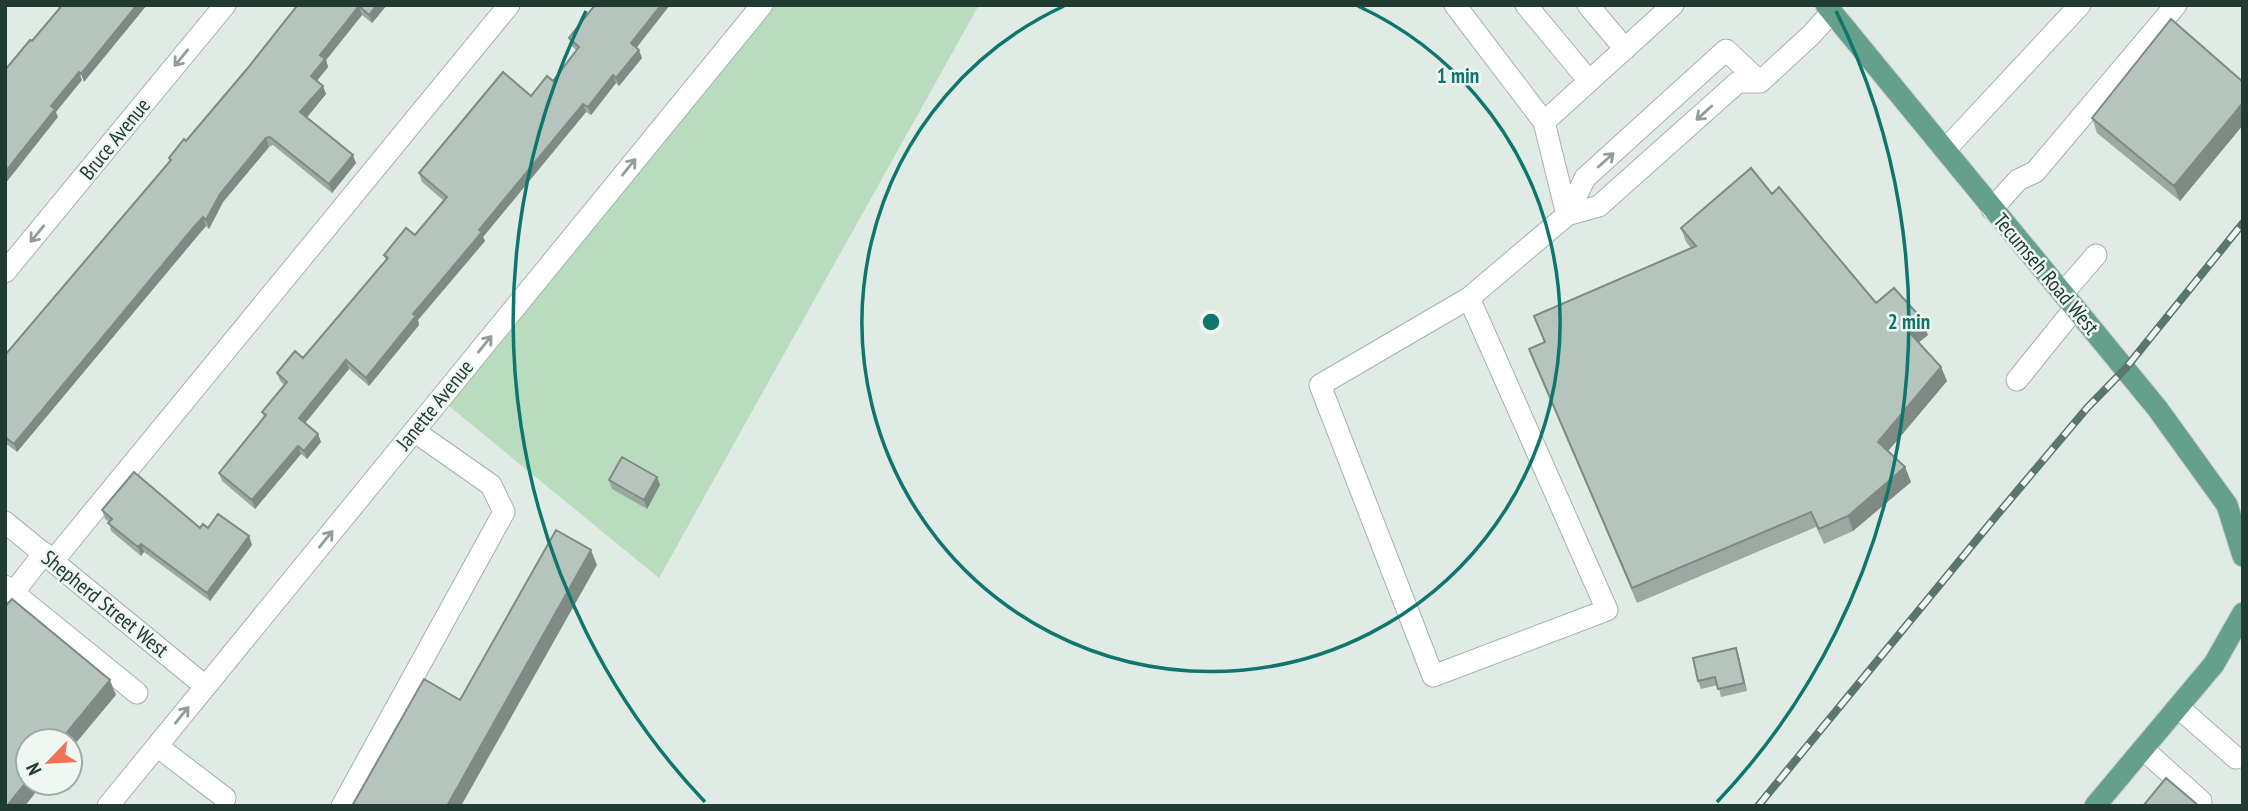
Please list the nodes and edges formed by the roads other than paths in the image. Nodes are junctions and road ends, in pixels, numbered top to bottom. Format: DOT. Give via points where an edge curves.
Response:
graph roads {
  1 [pos="225,5"];
  2 [pos="509,5"];
  3 [pos="762,5"];
  4 [pos="1455,5"];
  5 [pos="1526,5"];
  6 [pos="1588,5"];
  7 [pos="1672,5"];
  8 [pos="2080,5"];
  9 [pos="2176,5"];
  10 [pos="1829,9"];
  11 [pos="1625,49"];
  12 [pos="1589,81"];
  13 [pos="1760,82"];
  14 [pos="1544,122"];
  15 [pos="1945,150"];
  16 [pos="1992,209"];
  17 [pos="1566,215"];
  18 [pos="2096,255"];
  19 [pos="5,272"];
  20 [pos="1469,298"];
  21 [pos="2069,300"];
  22 [pos="2017,380"];
  23 [pos="414,431"];
  24 [pos="5,522"];
  25 [pos="2243,556"];
  26 [pos="48,557"];
  27 [pos="9,589"];
  28 [pos="2243,613"];
  29 [pos="205,686"];
  30 [pos="137,693"];
  31 [pos="2178,707"];
  32 [pos="157,746"];
  33 [pos="2143,749"];
  34 [pos="2236,758"];
  35 [pos="225,798"];
  36 [pos="2201,801"];
  37 [pos="108,806"];
  38 [pos="342,806"];
  39 [pos="2095,806"];
  1 -- 19 [label="street, Bruce Avenue, one-way"];
  2 -- 26 [label="street"];
  23 -- 3 [label="street, Janette Avenue, one-way"];
  4 -- 14 [label="street"];
  5 -- 12 [label="street"];
  6 -- 11 [label="street"];
  7 -- 11 [label="street"];
  8 -- 15 [label="street"];
  9 -- 16 [label="street" via="2035,172 2018,180"];
  10 -- 13 [label="street" via="1810,36"];
  10 -- 15 [label="main road, Tecumseh Road West"];
  11 -- 12 [label="street"];
  12 -- 14 [label="street"];
  13 -- 17 [label="street, one-way" via="1738,82 1599,206"];
  17 -- 13 [label="street, one-way" via="1586,178 1726,50"];
  14 -- 17 [label="street"];
  15 -- 16 [label="main road, Tecumseh Road West"];
  16 -- 21 [label="main road, Tecumseh Road West"];
  17 -- 20 [label="street"];
  18 -- 21 [label="street"];
  20 -- 20 [label="street" via="1607,610 1433,676 1320,385"];
  21 -- 22 [label="street"];
  21 -- 25 [label="main road, Tecumseh Road West" via="2157,408 2227,505"];
  29 -- 23 [label="street, Janette Avenue, one-way"];
  23 -- 38 [label="street" via="491,485 505,512"];
  24 -- 26 [label="street, Shepherd Street West"];
  26 -- 27 [label="street"];
  26 -- 29 [label="street, Shepherd Street West"];
  27 -- 30 [label="street"];
  28 -- 31 [label="main road" via="2214,664"];
  32 -- 29 [label="street, Janette Avenue, one-way"];
  31 -- 33 [label="main road"];
  31 -- 34 [label="street"];
  32 -- 35 [label="street"];
  32 -- 37 [label="street, Janette Avenue"];
  33 -- 36 [label="street"];
  33 -- 39 [label="main road"];
}
